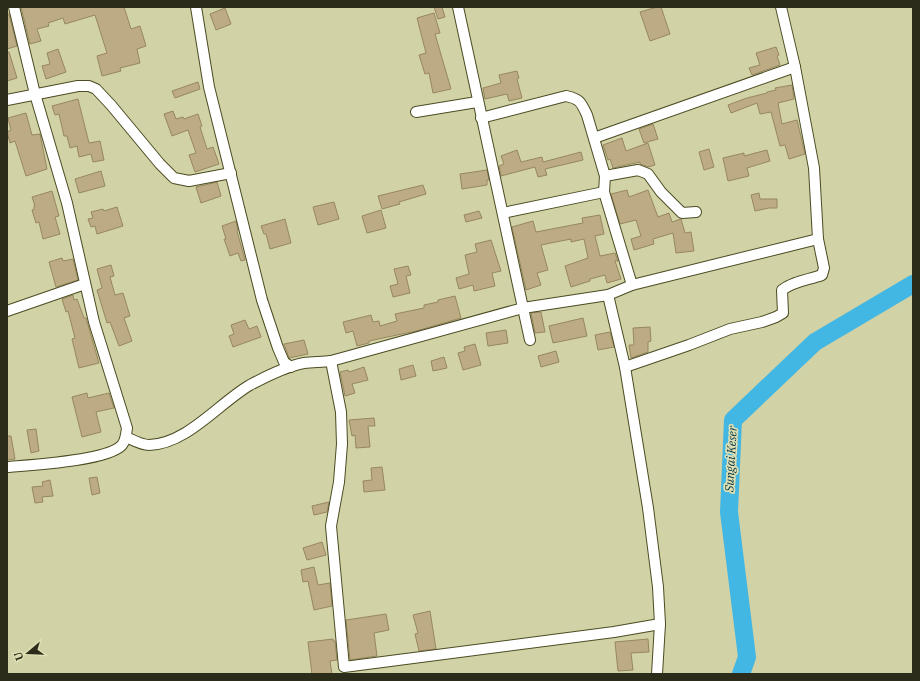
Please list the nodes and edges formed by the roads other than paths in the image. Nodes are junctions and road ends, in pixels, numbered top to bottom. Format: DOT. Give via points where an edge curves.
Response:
graph roads {
  1 [pos="14,7"];
  2 [pos="196,7"];
  3 [pos="458,7"];
  4 [pos="781,7"];
  5 [pos="795,67"];
  6 [pos="35,94"];
  7 [pos="7,100"];
  8 [pos="477,102"];
  9 [pos="416,112"];
  10 [pos="481,118"];
  11 [pos="594,138"];
  12 [pos="230,173"];
  13 [pos="605,176"];
  14 [pos="604,192"];
  15 [pos="696,212"];
  16 [pos="503,213"];
  17 [pos="818,239"];
  18 [pos="85,284"];
  19 [pos="632,285"];
  20 [pos="608,295"];
  21 [pos="523,308"];
  22 [pos="7,311"];
  23 [pos="530,340"];
  24 [pos="331,361"];
  25 [pos="291,367"];
  26 [pos="625,367"];
  27 [pos="126,437"];
  28 [pos="7,467"];
  29 [pos="660,624"];
  30 [pos="344,671"];
  31 [pos="657,674"];
  1 -- 6 [label="street"];
  2 -- 12 [label="street" via="209,87"];
  3 -- 8 [label="street"];
  4 -- 5 [label="street"];
  5 -- 11 [label="street"];
  5 -- 17 [label="street" via="814,168"];
  6 -- 7 [label="street"];
  6 -- 12 [label="street" via="89,86 96,89 111,104 174,178 189,181"];
  6 -- 18 [label="street" via="67,203"];
  8 -- 9 [label="street"];
  8 -- 10 [label="street"];
  10 -- 11 [label="street" via="566,96 577,99 583,105"];
  10 -- 16 [label="street"];
  11 -- 13 [label="street"];
  12 -- 25 [label="street" via="262,300 284,362"];
  13 -- 14 [label="street"];
  13 -- 15 [label="street" via="638,170 648,174 661,192 682,213"];
  14 -- 16 [label="street"];
  14 -- 19 [label="street"];
  16 -- 21 [label="street"];
  17 -- 19 [label="street"];
  17 -- 26 [label="street" via="824,268 822,275 789,285 782,290 783,313 762,322 730,329"];
  18 -- 22 [label="street"];
  18 -- 27 [label="street" via="127,428"];
  19 -- 20 [label="street"];
  20 -- 21 [label="street"];
  20 -- 26 [label="street"];
  21 -- 23 [label="street"];
  21 -- 24 [label="street"];
  24 -- 25 [label="street" via="303,363"];
  24 -- 30 [label="street" via="341,412 342,432 339,482 331,526"];
  25 -- 27 [label="street" via="250,385 180,436 149,445"];
  26 -- 29 [label="street" via="648,508"];
  27 -- 28 [label="street" via="122,446 96,458"];
  29 -- 30 [label="street"];
  29 -- 31 [label="street"];
}
